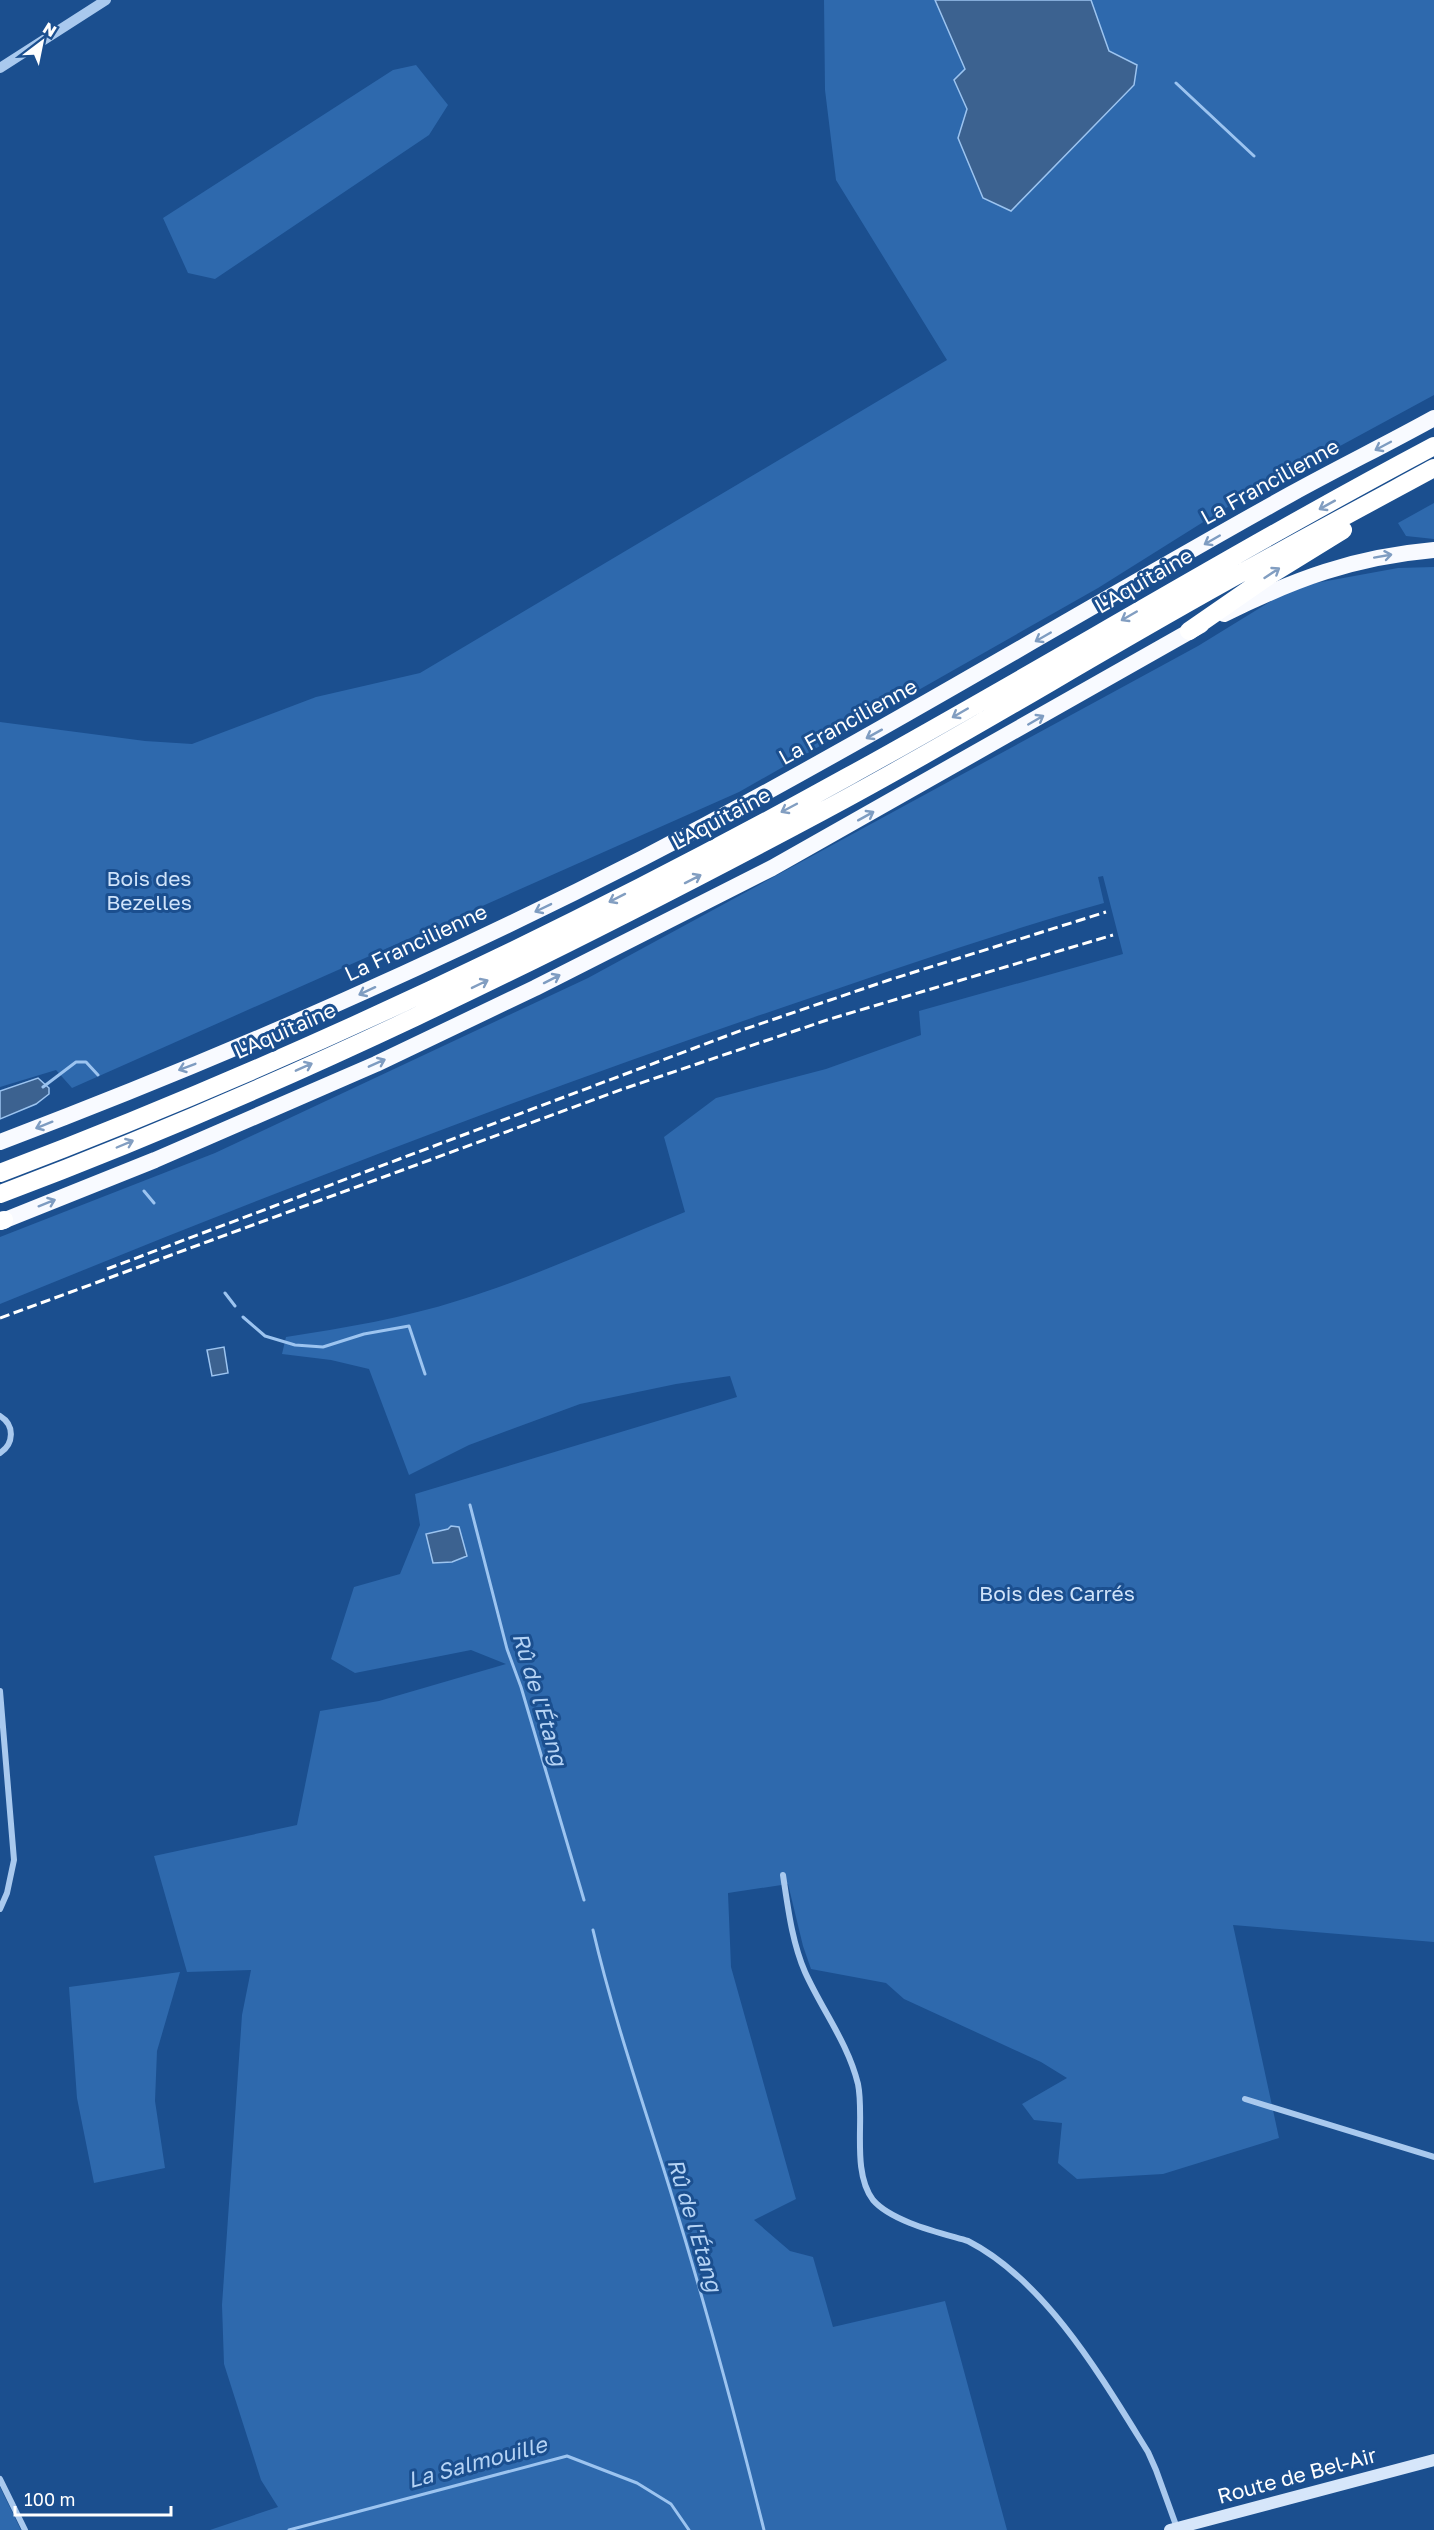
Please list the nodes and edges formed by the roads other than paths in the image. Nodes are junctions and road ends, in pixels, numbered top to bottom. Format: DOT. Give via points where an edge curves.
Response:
graph roads {
  1 [pos="106,0"];
  2 [pos="0,68"];
  3 [pos="1434,418"];
  4 [pos="1434,446"];
  5 [pos="1434,469"];
  6 [pos="1434,550"];
  7 [pos="1190,631"];
  8 [pos="0,1142"];
  9 [pos="0,1173"];
  10 [pos="0,1194"];
  11 [pos="1,1221"];
  12 [pos="0,1416"];
  13 [pos="0,1453"];
  14 [pos="0,1691"];
  15 [pos="783,1875"];
  16 [pos="0,1909"];
  17 [pos="1245,2099"];
  18 [pos="1434,2157"];
  19 [pos="1434,2460"];
  20 [pos="0,2479"];
  21 [pos="1175,2529"];
  22 [pos="25,2530"];
  1 -- 2 [label="street"];
  3 -- 8 [label="highway, La Francilienne, one-way" via="1292,494 889,726 643,858 327,1009"];
  4 -- 9 [label="highway, L'Aquitaine, one-way" via="858,771 661,876 322,1040"];
  7 -- 5 [label="highway, one-way" via="1270,575 1417,485"];
  10 -- 5 [label="highway, L'Aquitaine, one-way" via="324,1058 620,917 823,811 1178,608"];
  7 -- 6 [label="highway, one-way" via="1310,575 1374,558"];
  11 -- 7 [label="highway, one-way" via="155,1160 535,988 791,857"];
  12 -- 13 [label="street" via="9,1425 11,1438"];
  14 -- 16 [label="street" via="14,1860"];
  15 -- 21 [label="street" via="795,1947 844,2043 857,2083 862,2167 869,2193 890,2214 981,2247 1034,2290 1072,2338 1148,2452"];
  17 -- 18 [label="street"];
  19 -- 21 [label="main road, Route de Bel-Air"];
  20 -- 22 [label="street"];
}
